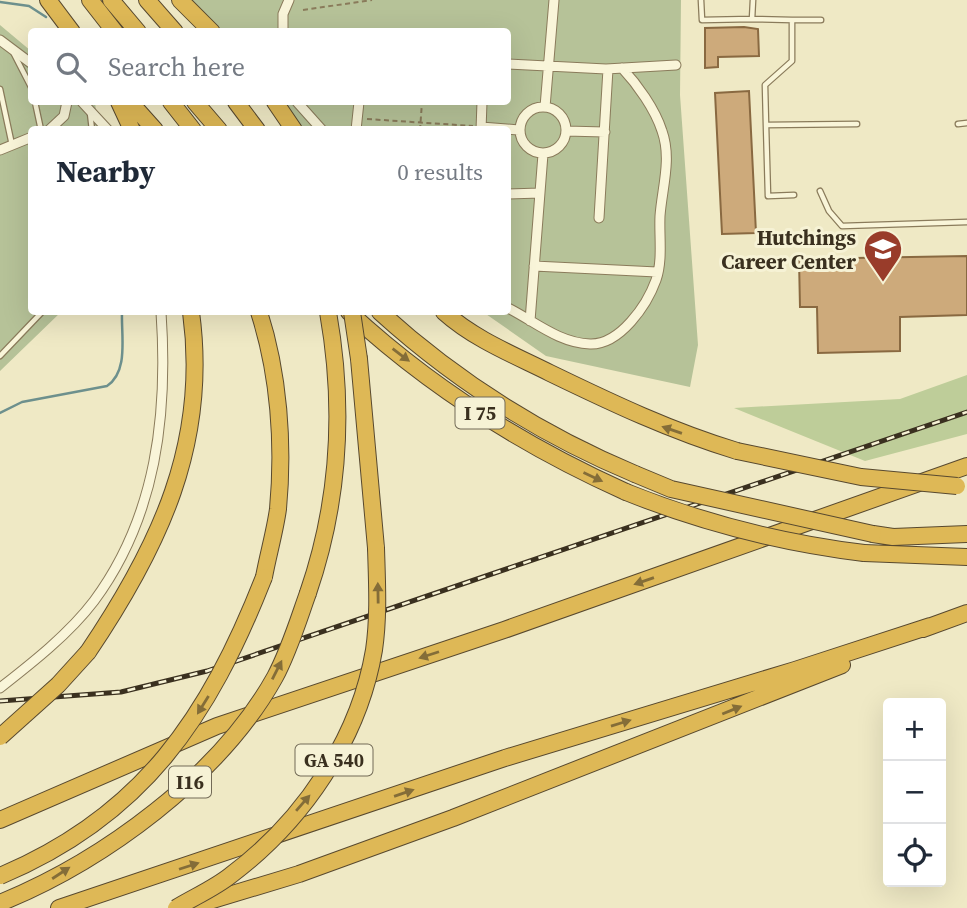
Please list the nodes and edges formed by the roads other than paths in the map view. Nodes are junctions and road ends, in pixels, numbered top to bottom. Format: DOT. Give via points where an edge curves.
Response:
graph roads {
  1 [pos="48,0"];
  2 [pos="90,0"];
  3 [pos="111,0"];
  4 [pos="148,0"];
  5 [pos="180,0"];
  6 [pos="289,0"];
  7 [pos="554,0"];
  8 [pos="702,0"];
  9 [pos="753,0"];
  10 [pos="752,19"];
  11 [pos="792,20"];
  12 [pos="821,20"];
  13 [pos="69,28"];
  14 [pos="112,28"];
  15 [pos="135,28"];
  16 [pos="172,28"];
  17 [pos="208,28"];
  18 [pos="283,28"];
  19 [pos="0,40"];
  20 [pos="10,47"];
  21 [pos="28,61"];
  22 [pos="511,64"];
  23 [pos="676,65"];
  24 [pos="549,66"];
  25 [pos="622,68"];
  26 [pos="608,69"];
  27 [pos="28,81"];
  28 [pos="0,89"];
  29 [pos="36,105"];
  30 [pos="66,105"];
  31 [pos="85,105"];
  32 [pos="120,105"];
  33 [pos="133,105"];
  34 [pos="173,105"];
  35 [pos="198,105"];
  36 [pos="238,105"];
  37 [pos="269,105"];
  38 [pos="277,105"];
  39 [pos="300,105"];
  40 [pos="359,105"];
  41 [pos="482,105"];
  42 [pos="545,107"];
  43 [pos="89,109"];
  44 [pos="967,123"];
  45 [pos="857,124"];
  46 [pos="958,124"];
  47 [pos="766,125"];
  48 [pos="40,126"];
  49 [pos="53,126"];
  50 [pos="91,126"];
  51 [pos="104,126"];
  52 [pos="130,126"];
  53 [pos="151,126"];
  54 [pos="190,126"];
  55 [pos="216,126"];
  56 [pos="254,126"];
  57 [pos="281,126"];
  58 [pos="291,126"];
  59 [pos="318,126"];
  60 [pos="356,126"];
  61 [pos="481,126"];
  62 [pos="511,130"];
  63 [pos="519,130"];
  64 [pos="566,131"];
  65 [pos="605,132"];
  66 [pos="28,139"];
  67 [pos="12,145"];
  68 [pos="0,150"];
  69 [pos="543,154"];
  70 [pos="820,191"];
  71 [pos="540,193"];
  72 [pos="511,194"];
  73 [pos="794,195"];
  74 [pos="599,218"];
  75 [pos="967,222"];
  76 [pos="534,266"];
  77 [pos="657,272"];
  78 [pos="511,310"];
  79 [pos="39,315"];
  80 [pos="161,315"];
  81 [pos="191,315"];
  82 [pos="260,315"];
  83 [pos="329,315"];
  84 [pos="352,315"];
  85 [pos="354,315"];
  86 [pos="383,315"];
  87 [pos="448,315"];
  88 [pos="530,321"];
  89 [pos="0,356"];
  90 [pos="967,466"];
  91 [pos="962,486"];
  92 [pos="967,534"];
  93 [pos="967,557"];
  94 [pos="967,613"];
  95 [pos="930,626"];
  96 [pos="0,688"];
  97 [pos="0,737"];
  98 [pos="0,820"];
  99 [pos="0,876"];
  100 [pos="0,903"];
  101 [pos="60,908"];
  102 [pos="176,908"];
  103 [pos="186,908"];
  1 -- 13 [label="highway"];
  2 -- 14 [label="highway"];
  3 -- 15 [label="highway"];
  4 -- 16 [label="highway"];
  5 -- 17 [label="highway"];
  6 -- 18 [label="street"];
  7 -- 24 [label="street"];
  8 -- 10 [label="lane" via="702,20"];
  9 -- 10 [label="lane"];
  10 -- 11 [label="lane"];
  11 -- 12 [label="lane"];
  11 -- 47 [label="lane" via="792,61 765,85"];
  19 -- 20 [label="street"];
  20 -- 21 [label="street"];
  20 -- 27 [label="lane"];
  22 -- 24 [label="street"];
  23 -- 25 [label="street"];
  24 -- 26 [label="street"];
  24 -- 42 [label="street"];
  25 -- 26 [label="street"];
  25 -- 77 [label="street" via="663,131 666,178"];
  26 -- 65 [label="street"];
  28 -- 67 [label="lane"];
  29 -- 48 [label="lane"];
  30 -- 49 [label="street" via="64,116"];
  31 -- 43 [label="street"];
  32 -- 52 [label="highway"];
  33 -- 53 [label="highway"];
  34 -- 54 [label="highway"];
  35 -- 55 [label="highway"];
  36 -- 56 [label="highway"];
  37 -- 57 [label="highway"];
  38 -- 58 [label="highway"];
  39 -- 59 [label="street"];
  40 -- 60 [label="street"];
  41 -- 61 [label="street"];
  42 -- 63 [label="street" via="524,115"];
  42 -- 64 [label="street" via="563,118"];
  43 -- 50 [label="lane"];
  43 -- 51 [label="street"];
  44 -- 46 [label="lane"];
  45 -- 47 [label="lane"];
  47 -- 73 [label="lane" via="768,196"];
  62 -- 63 [label="street"];
  63 -- 69 [label="street" via="523,144"];
  64 -- 65 [label="street"];
  64 -- 69 [label="street" via="562,144"];
  65 -- 74 [label="street"];
  66 -- 67 [label="street"];
  67 -- 68 [label="street"];
  69 -- 71 [label="street"];
  70 -- 75 [label="lane" via="828,211 842,226"];
  71 -- 72 [label="street"];
  71 -- 76 [label="street"];
  76 -- 77 [label="street"];
  76 -- 88 [label="street"];
  77 -- 88 [label="street" via="646,302 603,343 567,340"];
  78 -- 88 [label="street"];
  79 -- 89 [label="lane"];
  80 -- 96 [label="street" via="162,420 153,472 138,517 93,602"];
  81 -- 97 [label="highway, bridge" via="193,403 180,475 159,530 134,581 88,652"];
  82 -- 99 [label="highway, one-way, bridge" via="274,369 278,509 264,577 216,684 194,721 135,791 71,839"];
  100 -- 83 [label="highway, I16, one-way, bridge" via="41,887 132,828 204,770 275,677 323,547 336,474 339,398"];
  102 -- 84 [label="highway, GA 540, one-way, bridge" via="230,876 268,842 333,762 358,709 372,660 378,610 376,548"];
  85 -- 93 [label="highway, I 75, one-way, bridge" via="407,360 484,415 539,449 626,492 728,528 796,543 864,553"];
  86 -- 92 [label="highway, I 75, bridge" via="484,395 572,446 671,489 873,534"];
  91 -- 87 [label="highway, one-way, bridge" via="861,477 737,451 662,426 577,387 480,338"];
  90 -- 98 [label="highway, one-way" via="217,726"];
  94 -- 95 [label="highway"];
  101 -- 95 [label="highway, one-way" via="505,758"];
  103 -- 95 [label="highway, one-way" via="299,874 712,718"];
}
